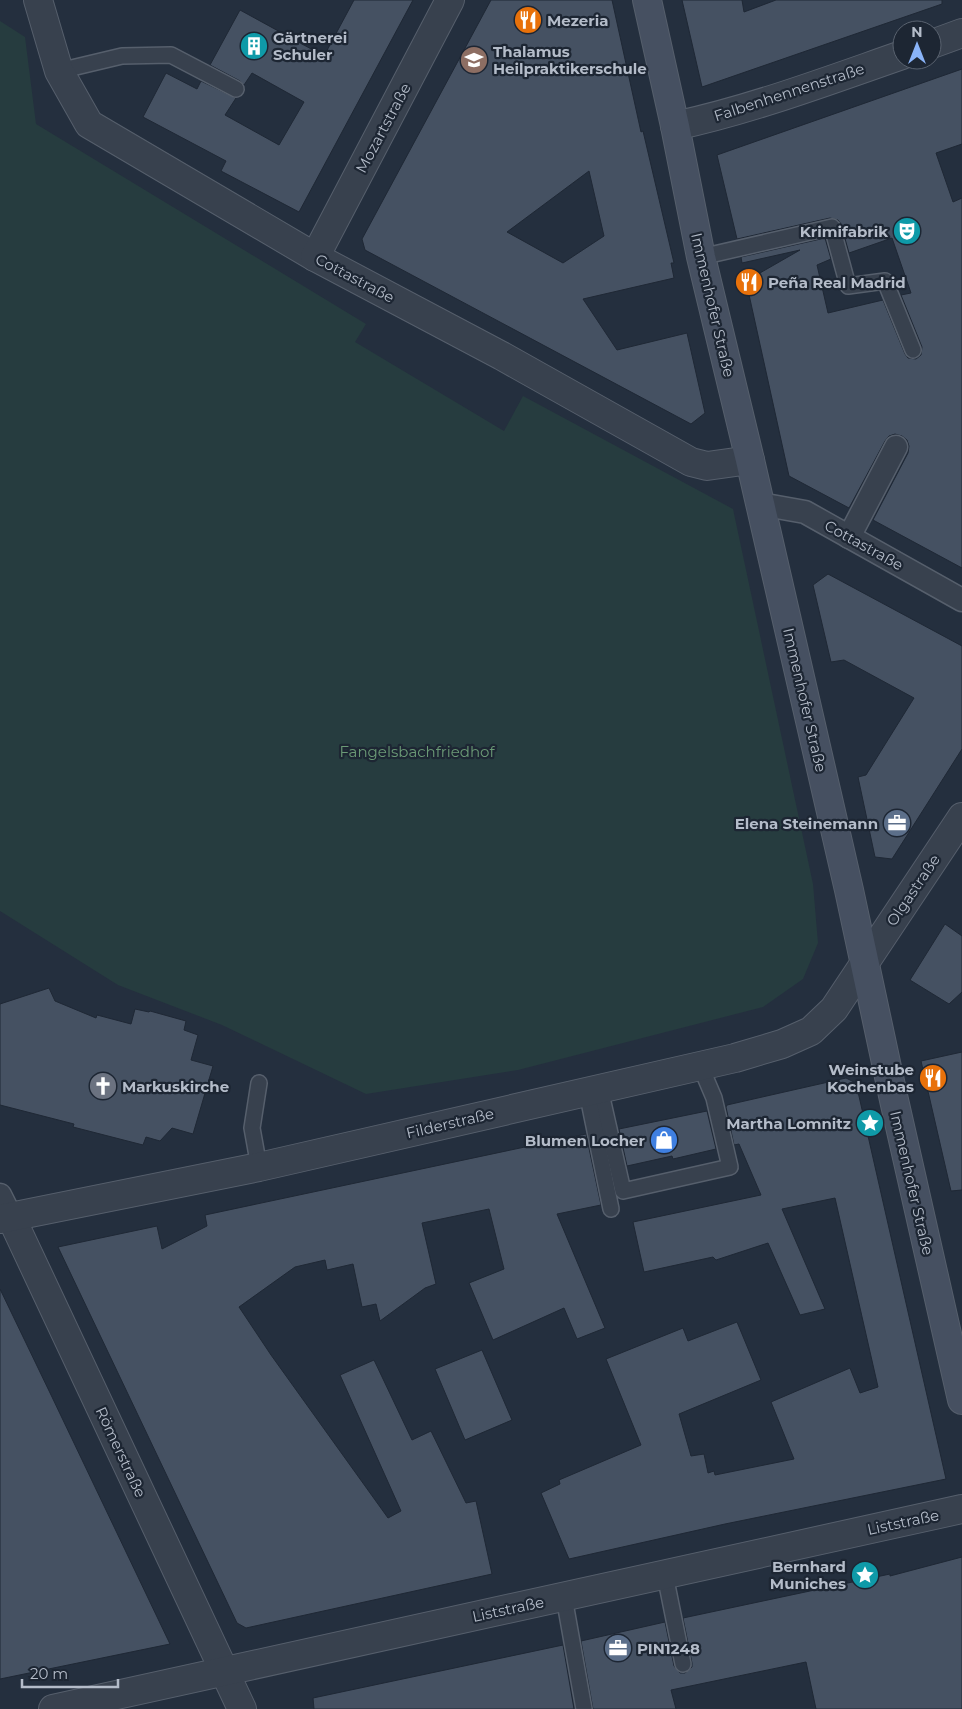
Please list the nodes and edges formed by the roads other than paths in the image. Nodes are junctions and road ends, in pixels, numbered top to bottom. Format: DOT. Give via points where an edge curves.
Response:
graph roads {
  1 [pos="38,0"];
  2 [pos="450,0"];
  3 [pos="647,0"];
  4 [pos="962,34"];
  5 [pos="942,41"];
  6 [pos="892,59"];
  7 [pos="59,71"];
  8 [pos="236,89"];
  9 [pos="675,126"];
  10 [pos="315,256"];
  11 [pos="701,257"];
  12 [pos="913,350"];
  13 [pos="896,447"];
  14 [pos="750,460"];
  15 [pos="760,504"];
  16 [pos="849,537"];
  17 [pos="962,600"];
  18 [pos="962,817"];
  19 [pos="865,962"];
  20 [pos="700,1065"];
  21 [pos="259,1083"];
  22 [pos="593,1090"];
  23 [pos="259,1166"];
  24 [pos="611,1209"];
  25 [pos="4,1210"];
  26 [pos="962,1400"];
  27 [pos="962,1509"];
  28 [pos="664,1575"];
  29 [pos="564,1597"];
  30 [pos="683,1664"];
  31 [pos="224,1671"];
  32 [pos="53,1709"];
  33 [pos="242,1709"];
  34 [pos="584,1709"];
  1 -- 7 [label="street, Cottastraße"];
  2 -- 10 [label="street, Mozartstraße"];
  3 -- 9 [label="main road, Immenhofer Straße"];
  4 -- 5 [label="street"];
  6 -- 9 [label="street, Falbenhennenstraße" via="780,98"];
  7 -- 8 [label="lane" via="122,56 171,55"];
  7 -- 10 [label="street, Cottastraße" via="89,124"];
  9 -- 11 [label="main road, Immenhofer Straße"];
  10 -- 14 [label="street, Cottastraße" via="691,462 706,466"];
  11 -- 12 [label="lane" via="832,227 848,286 885,280"];
  11 -- 14 [label="main road, Immenhofer Straße"];
  13 -- 16 [label="street"];
  14 -- 15 [label="main road, Immenhofer Straße"];
  15 -- 16 [label="street, Cottastraße" via="805,512"];
  15 -- 19 [label="main road, Immenhofer Straße"];
  16 -- 17 [label="street, Cottastraße"];
  18 -- 19 [label="street, Olgastraße"];
  19 -- 20 [label="street, Filderstraße" via="834,1009 811,1031 782,1044"];
  19 -- 26 [label="main road, Immenhofer Straße"];
  20 -- 22 [label="street, Filderstraße"];
  20 -- 22 [label="lane" via="714,1098 730,1167 623,1190"];
  21 -- 23 [label="lane" via="252,1128"];
  22 -- 23 [label="street, Filderstraße"];
  22 -- 24 [label="lane"];
  23 -- 25 [label="street, Filderstraße"];
  25 -- 31 [label="street, Römerstraße"];
  27 -- 28 [label="street, Liststraße"];
  28 -- 29 [label="street, Liststraße"];
  28 -- 30 [label="lane"];
  29 -- 31 [label="street, Liststraße"];
  29 -- 34 [label="lane"];
  31 -- 32 [label="street, Liststraße"];
  31 -- 33 [label="street, Römerstraße"];
}
